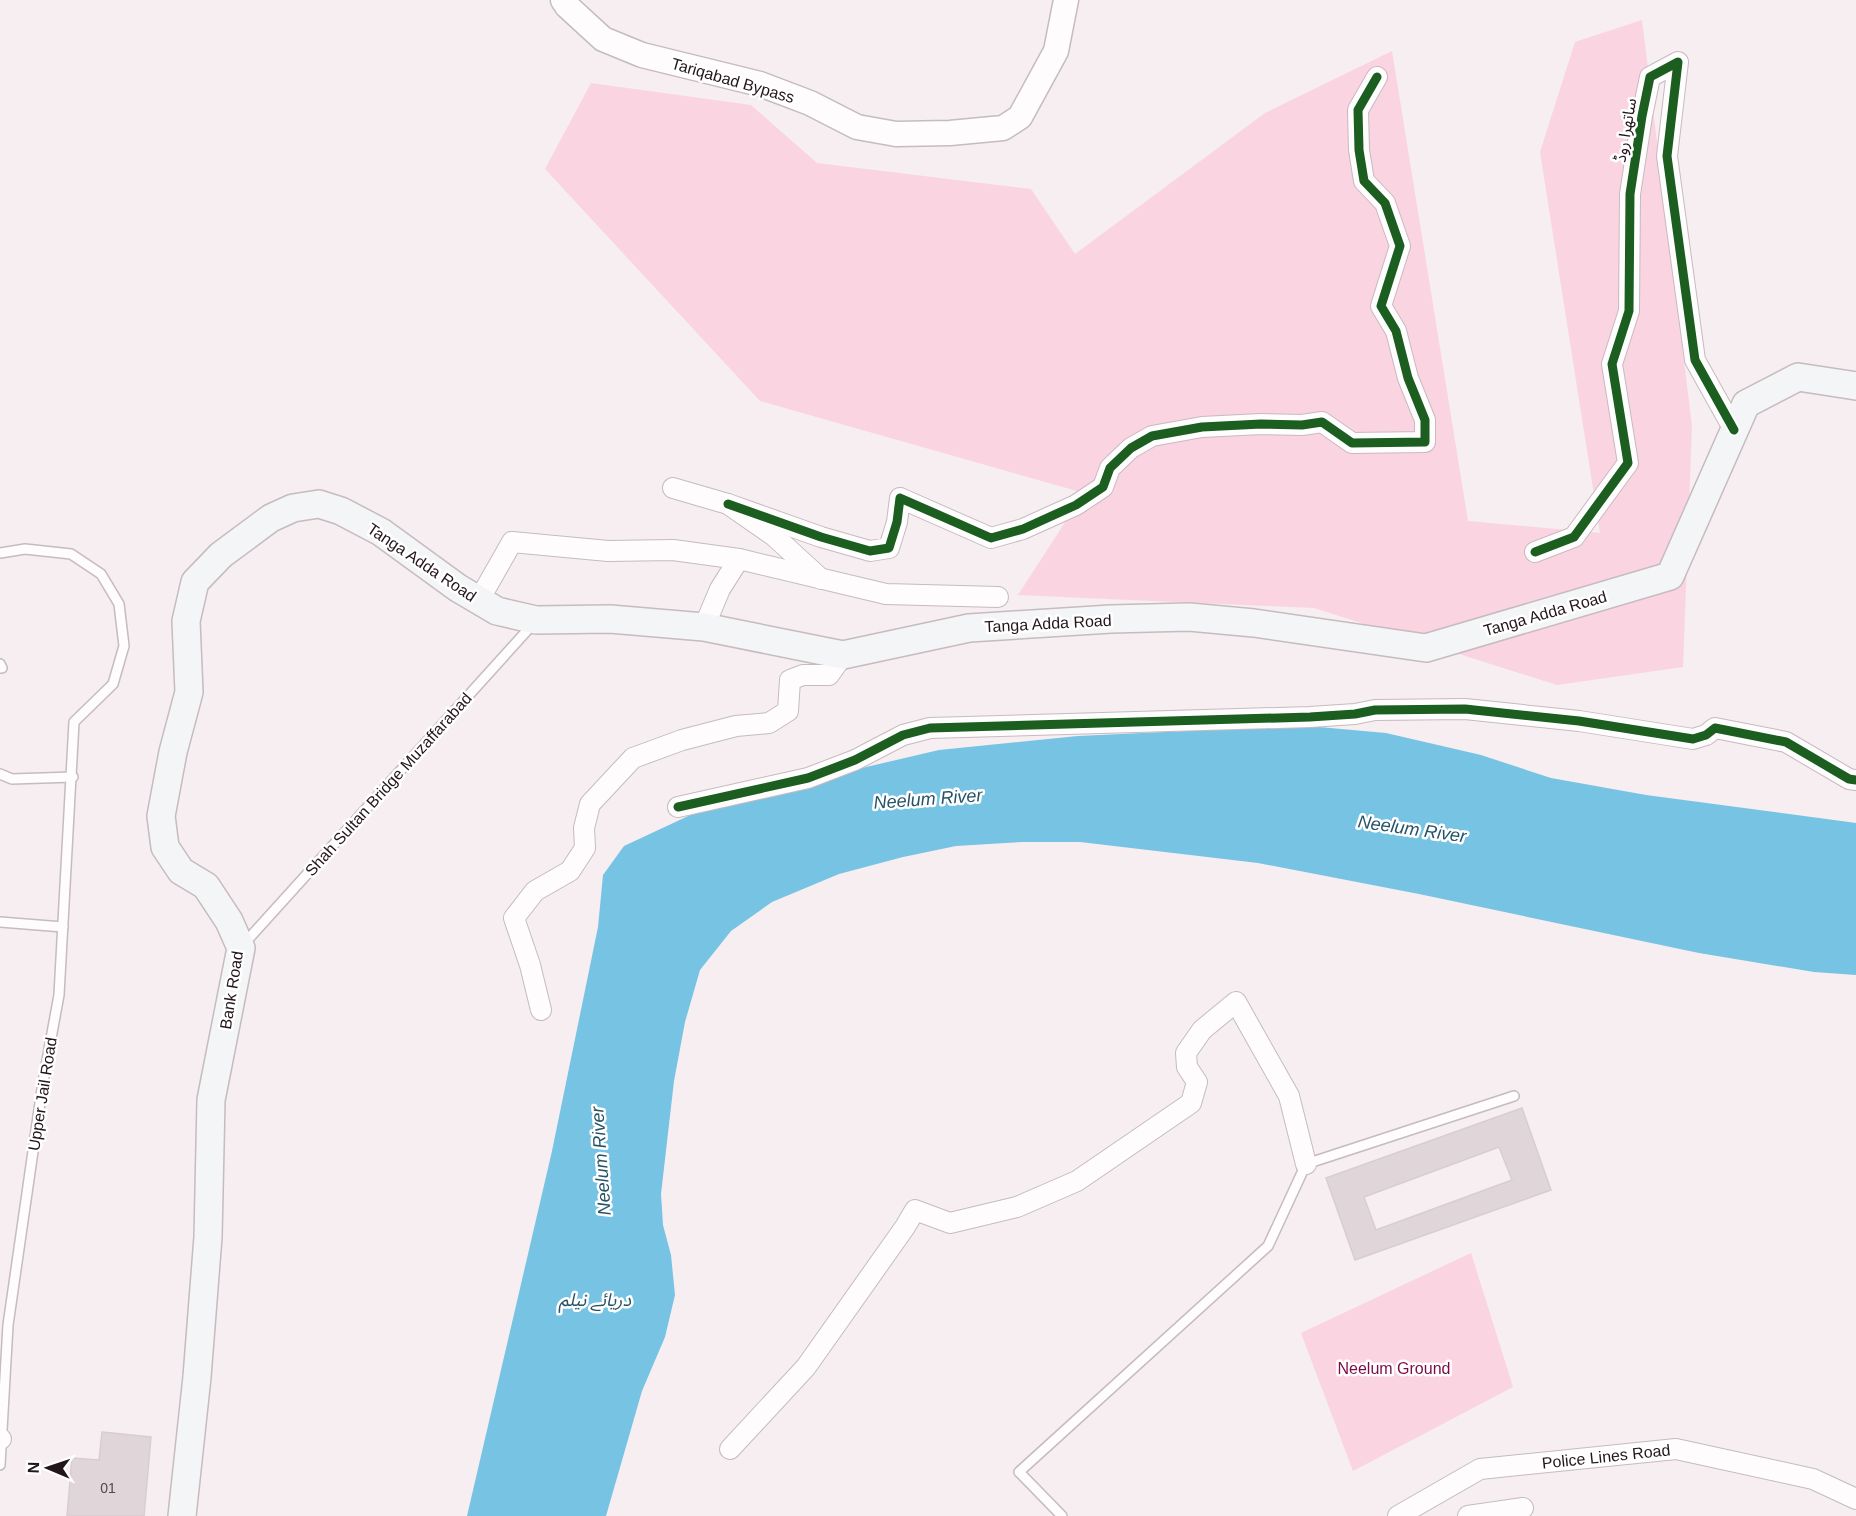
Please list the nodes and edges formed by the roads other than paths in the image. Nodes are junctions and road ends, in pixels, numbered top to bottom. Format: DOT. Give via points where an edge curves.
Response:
graph roads {
  1 [pos="563,0"];
  2 [pos="1066,0"];
  3 [pos="1377,77"];
  4 [pos="1856,386"];
  5 [pos="1734,430"];
  6 [pos="673,488"];
  7 [pos="728,504"];
  8 [pos="293,508"];
  9 [pos="1535,552"];
  10 [pos="0,553"];
  11 [pos="739,559"];
  12 [pos="824,581"];
  13 [pos="998,597"];
  14 [pos="479,600"];
  15 [pos="536,621"];
  16 [pos="704,627"];
  17 [pos="843,655"];
  18 [pos="0,774"];
  19 [pos="72,777"];
  20 [pos="1856,780"];
  21 [pos="678,807"];
  22 [pos="0,922"];
  23 [pos="63,927"];
  24 [pos="241,948"];
  25 [pos="541,1010"];
  26 [pos="1514,1096"];
  27 [pos="1306,1164"];
  28 [pos="1,1438"];
  29 [pos="730,1449"];
  30 [pos="0,1465"];
  31 [pos="1856,1499"];
  32 [pos="1523,1508"];
  33 [pos="182,1516"];
  34 [pos="1062,1516"];
  35 [pos="1398,1516"];
  36 [pos="1468,1516"];
  1 -- 2 [label="street, Tariqabad Bypass" via="603,39 642,55 760,84 857,127 896,134 1003,128 1020,117 1056,51"];
  3 -- 7 [label="street" via="1358,110 1359,150 1364,181 1385,203 1400,246 1380,306 1396,331 1408,378 1425,420 1425,442 1352,443 1322,422 1202,427 1152,436 1131,448 1110,468 1103,488 1023,529 991,538 900,498 889,548 870,551"];
  4 -- 5 [label="main road, Tanga Adda Road" via="1798,377 1746,404"];
  5 -- 9 [label="street, ساتھرا روڈ" via="1695,360 1667,156 1678,62 1650,77 1630,194 1629,311 1612,364 1628,463 1574,537"];
  5 -- 17 [label="main road, Tanga Adda Road" via="1670,576 1426,648 1189,617 969,628"];
  6 -- 7 [label="street"];
  7 -- 12 [label="street" via="774,536"];
  8 -- 14 [label="main road, Tanga Adda Road" via="319,504 341,511 381,532"];
  8 -- 24 [label="main road, Bank Road" via="271,518 221,555 195,582 186,621 189,692 161,816 165,847 181,871 206,886"];
  10 -- 19 [label="lane, Upper Jail Road" via="25,549 71,554 101,574 119,604 124,646 112,684 74,722"];
  11 -- 12 [label="street"];
  11 -- 14 [label="street" via="673,550 608,551 512,542"];
  11 -- 16 [label="street" via="720,589"];
  12 -- 13 [label="street" via="886,594"];
  14 -- 15 [label="main road, Tanga Adda Road" via="498,611"];
  15 -- 16 [label="main road, Tanga Adda Road" via="610,620"];
  15 -- 24 [label="lane, Shah Sultan Bridge Muzaffarabad"];
  16 -- 17 [label="main road, Tanga Adda Road"];
  17 -- 25 [label="street" via="829,675 803,675 790,680 788,711 769,723 736,726 633,758 590,804 584,828 585,848 575,864 570,871 535,891 514,918"];
  18 -- 19 [label="lane" via="12,779"];
  19 -- 23 [label="lane, Upper Jail Road"];
  20 -- 21 [label="street" via="1786,742 1715,728 1693,739 1465,709 1375,710 1310,717 930,728 903,735 808,778"];
  22 -- 23 [label="lane"];
  23 -- 28 [label="lane, Upper Jail Road" via="59,995 8,1325"];
  24 -- 33 [label="main road, Bank Road" via="211,1100 208,1237"];
  26 -- 27 [label="lane"];
  27 -- 29 [label="street" via="1289,1096 1236,1002 1202,1030 1186,1053 1187,1067 1197,1082 1191,1103 1077,1181 1017,1207 950,1223 915,1210 806,1367"];
  27 -- 34 [label="lane" via="1268,1246 1019,1472"];
  28 -- 30 [label="lane, Upper Jail Road"];
  31 -- 35 [label="street, Police Lines Road" via="1813,1479 1676,1449 1480,1469"];
  32 -- 36 [label="street"];
}
